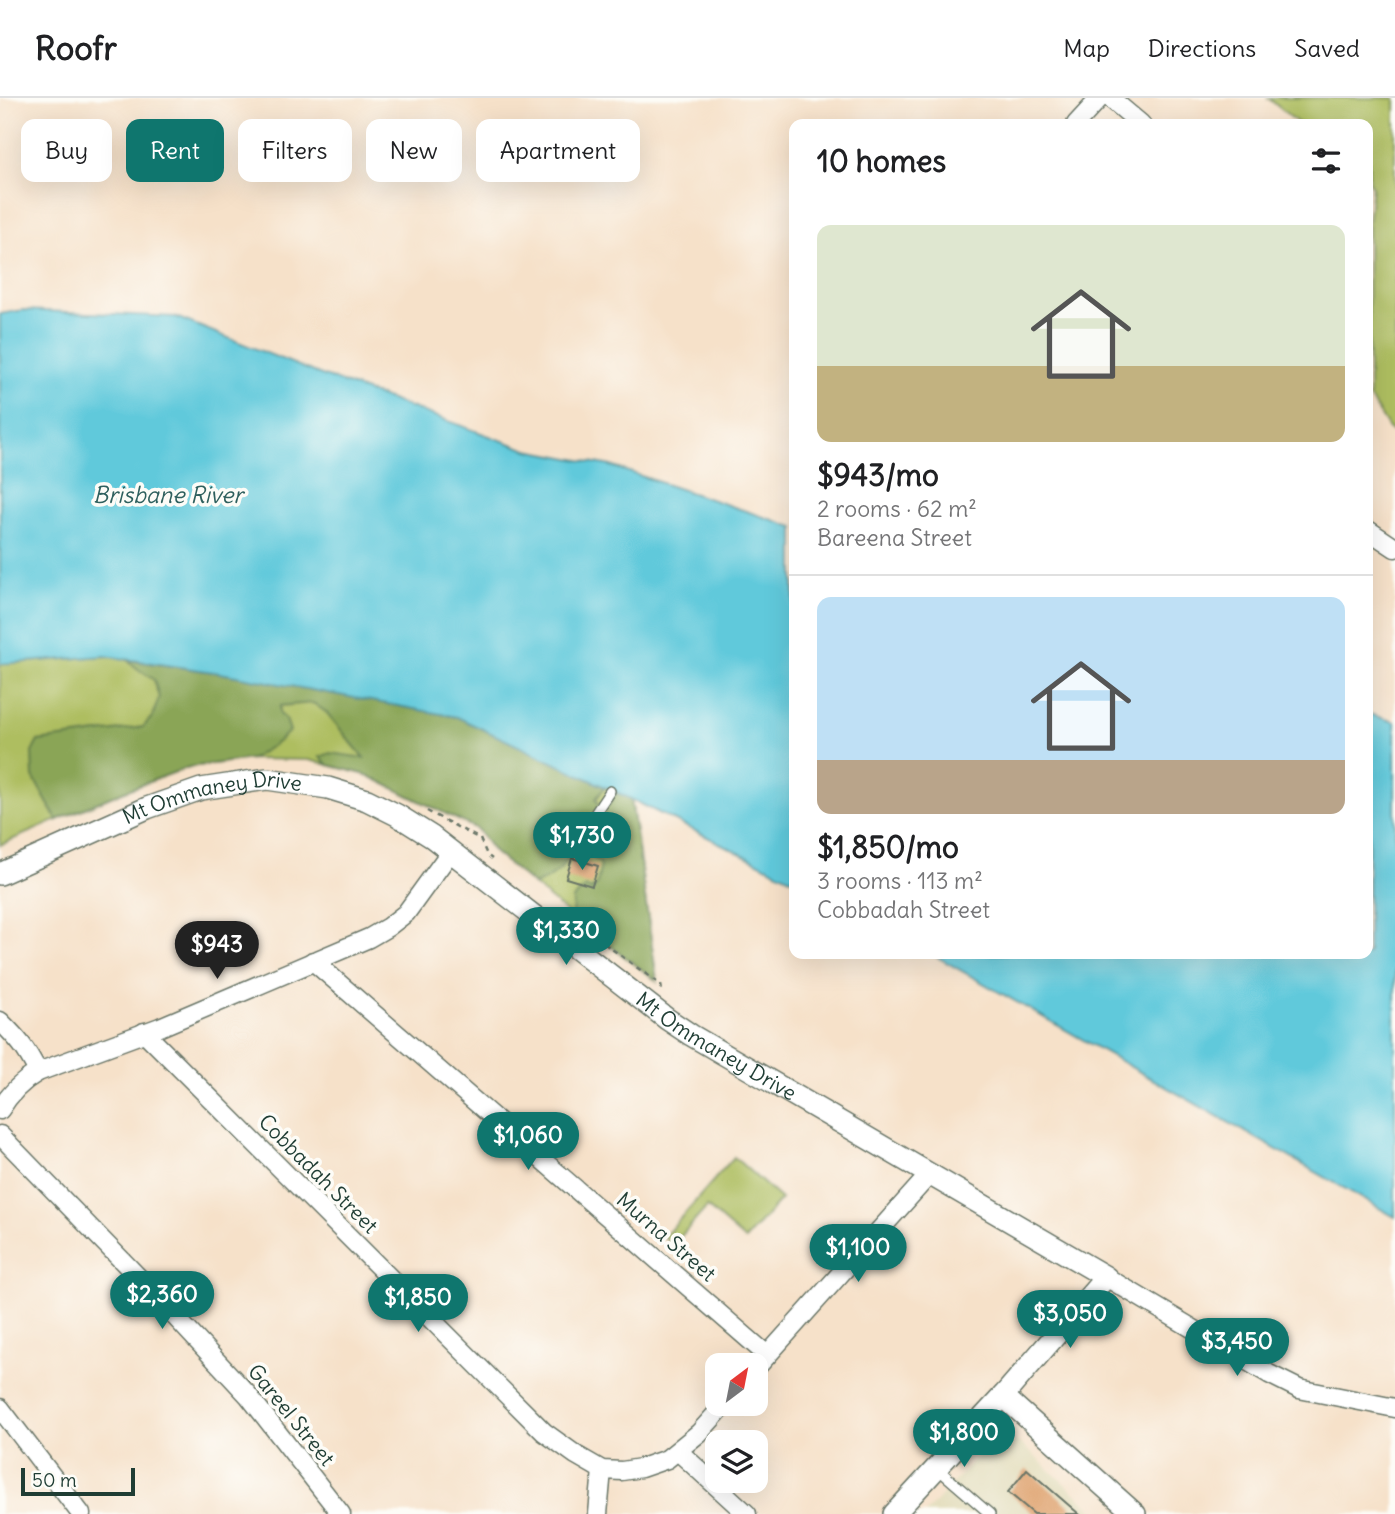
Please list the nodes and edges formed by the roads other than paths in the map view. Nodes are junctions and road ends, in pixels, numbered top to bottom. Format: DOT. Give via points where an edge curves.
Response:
graph roads {
  1 [pos="1100,98"];
  2 [pos="1110,98"];
  3 [pos="1081,119"];
  4 [pos="1134,119"];
  5 [pos="1373,533"];
  6 [pos="1395,548"];
  7 [pos="610,791"];
  8 [pos="596,812"];
  9 [pos="451,851"];
  10 [pos="0,874"];
  11 [pos="313,961"];
  12 [pos="0,1021"];
  13 [pos="144,1032"];
  14 [pos="38,1072"];
  15 [pos="0,1110"];
  16 [pos="0,1135"];
  17 [pos="929,1174"];
  18 [pos="1107,1278"];
  19 [pos="752,1353"];
  20 [pos="768,1355"];
  21 [pos="1003,1396"];
  22 [pos="1395,1408"];
  23 [pos="714,1416"];
  24 [pos="3,1419"];
  25 [pos="678,1451"];
  26 [pos="937,1468"];
  27 [pos="602,1470"];
  28 [pos="900,1512"];
  29 [pos="81,1514"];
  30 [pos="341,1514"];
  31 [pos="598,1514"];
  32 [pos="747,1514"];
  33 [pos="990,1514"];
  34 [pos="1135,1514"];
  1 -- 3 [label="street"];
  2 -- 4 [label="street"];
  5 -- 6 [label="street"];
  7 -- 8 [label="lane"];
  9 -- 10 [label="street, Mt Ommaney Drive" via="367,800 328,788 267,779 179,796"];
  9 -- 11 [label="street" via="406,913 388,927"];
  9 -- 17 [label="street, Mt Ommaney Drive" via="683,1029"];
  11 -- 13 [label="street"];
  11 -- 19 [label="street, Murna Street"];
  12 -- 14 [label="street" via="27,1051"];
  13 -- 14 [label="street"];
  13 -- 27 [label="street, Cobbadah Street" via="544,1432"];
  14 -- 15 [label="street" via="10,1093"];
  16 -- 30 [label="street, Gareel Street" via="248,1395"];
  17 -- 18 [label="street, Mt Ommaney Drive"];
  17 -- 20 [label="street"];
  18 -- 21 [label="street"];
  18 -- 22 [label="street, Mt Ommaney Drive" via="1299,1389"];
  21 -- 26 [label="street"];
  21 -- 34 [label="street"];
  23 -- 25 [label="street"];
  24 -- 29 [label="street"];
  25 -- 27 [label="street" via="640,1468"];
  25 -- 32 [label="street"];
  26 -- 28 [label="street"];
  26 -- 33 [label="lane"];
  27 -- 31 [label="street"];
}
